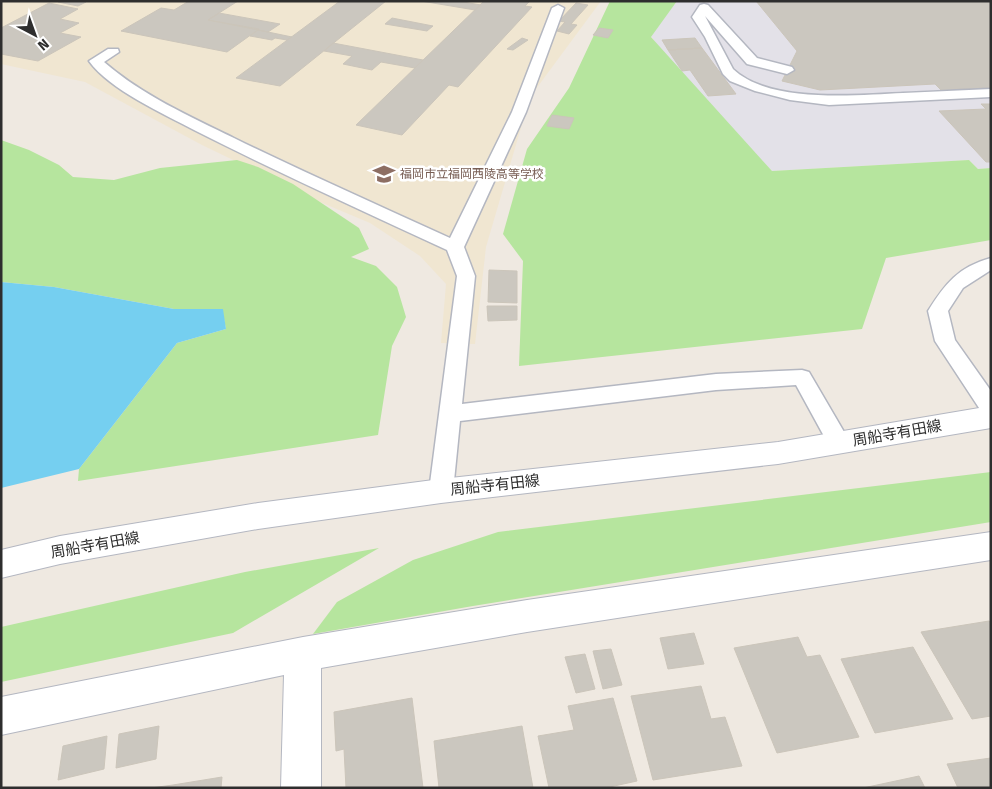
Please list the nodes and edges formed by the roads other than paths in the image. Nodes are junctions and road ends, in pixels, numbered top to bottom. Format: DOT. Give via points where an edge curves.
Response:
graph roads {
  1 [pos="701,4"];
  2 [pos="558,8"];
  3 [pos="113,52"];
  4 [pos="787,70"];
  5 [pos="991,93"];
  6 [pos="456,247"];
  7 [pos="991,264"];
  8 [pos="991,408"];
  9 [pos="449,414"];
  10 [pos="991,417"];
  11 [pos="839,443"];
  12 [pos="441,491"];
  13 [pos="991,546"];
  14 [pos="1,564"];
  15 [pos="303,654"];
  16 [pos="1,716"];
  17 [pos="301,788"];
  1 -- 4 [label="lane" via="752,61"];
  1 -- 5 [label="lane" via="698,17 729,72 737,80 758,87 829,101"];
  2 -- 6 [label="lane" via="519,112"];
  3 -- 6 [label="lane" via="95,61 113,78 153,103 263,159"];
  6 -- 9 [label="lane" via="466,276"];
  7 -- 8 [label="lane" via="956,284 938,311 945,341"];
  9 -- 11 [label="lane" via="716,382 802,378"];
  9 -- 12 [label="lane"];
  10 -- 11 [label="main road, 周船寺有田線"];
  11 -- 12 [label="main road, 周船寺有田線" via="778,453"];
  12 -- 14 [label="main road, 周船寺有田線" via="258,516 60,550"];
  13 -- 15 [label="main road" via="527,616"];
  15 -- 16 [label="main road"];
  15 -- 17 [label="main road"];
}
